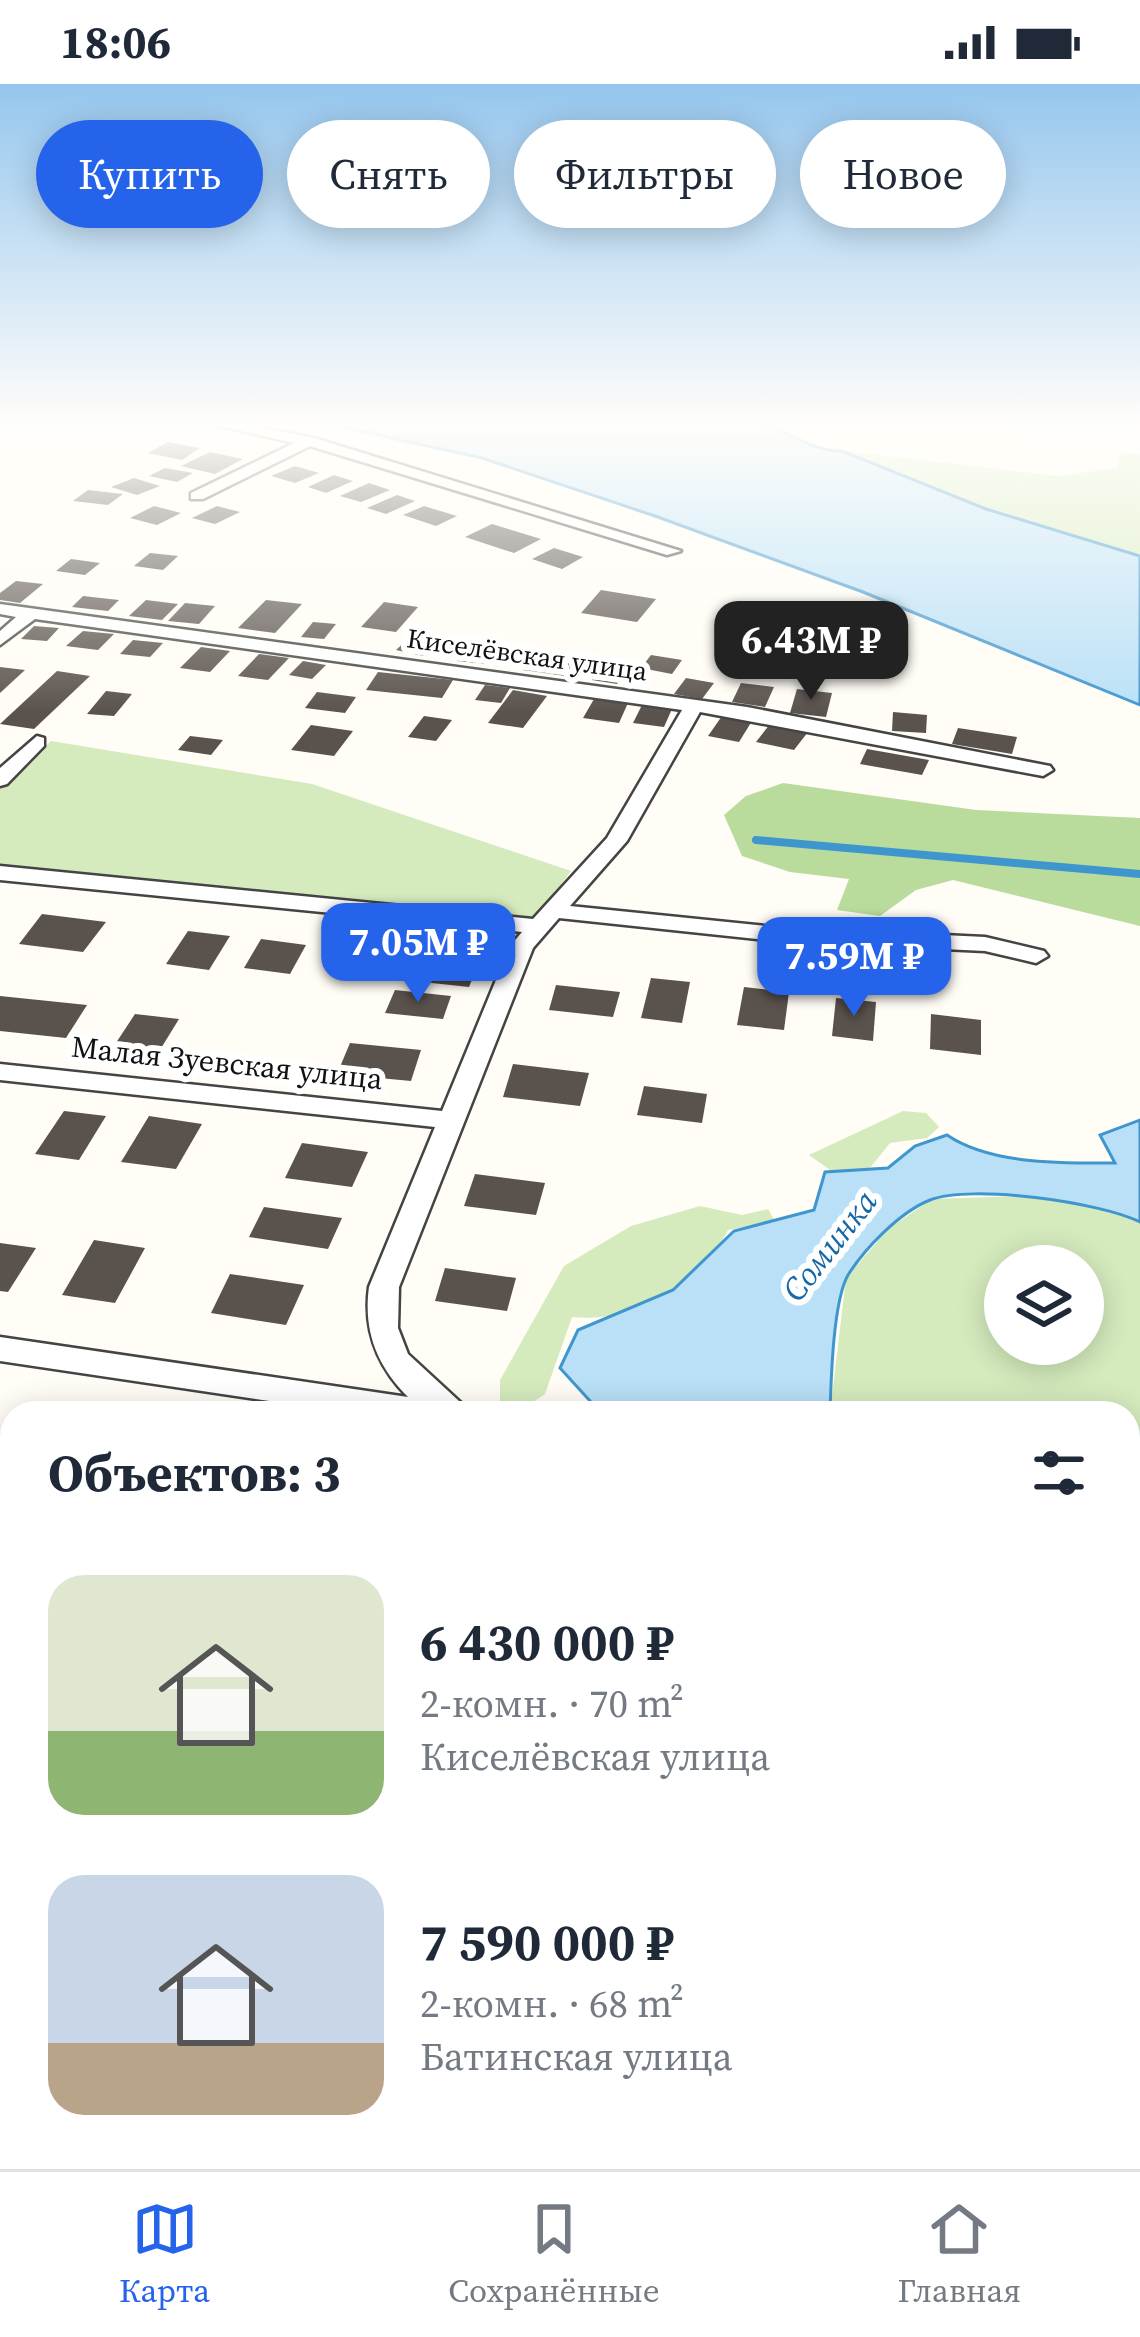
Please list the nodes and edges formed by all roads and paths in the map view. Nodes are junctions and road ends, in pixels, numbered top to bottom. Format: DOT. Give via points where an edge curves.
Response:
graph roads {
  1 [pos="568,519"];
  2 [pos="673,551"];
  3 [pos="0,609"];
  4 [pos="31,613"];
  5 [pos="0,640"];
  6 [pos="694,705"];
  7 [pos="38,742"];
  8 [pos="1043,770"];
  9 [pos="0,780"];
  10 [pos="0,873"];
  11 [pos="547,919"];
  12 [pos="1036,956"];
  13 [pos="0,1072"];
  14 [pos="447,1120"];
  15 [pos="0,1349"];
  16 [pos="353,1401"];
  17 [pos="440,1401"];
  1 -- 2 [label="street"];
  3 -- 4 [label="street, Киселёвская улица"];
  4 -- 5 [label="street"];
  4 -- 6 [label="street, Киселёвская улица"];
  6 -- 8 [label="street, Киселёвская улица"];
  6 -- 11 [label="street" via="616,841"];
  7 -- 9 [label="street"];
  10 -- 11 [label="street"];
  11 -- 12 [label="street" via="985,944"];
  11 -- 14 [label="street" via="522,946"];
  13 -- 14 [label="street, Малая Зуевская улица"];
  14 -- 17 [label="street" via="380,1318 408,1378"];
  15 -- 16 [label="street"];
}
